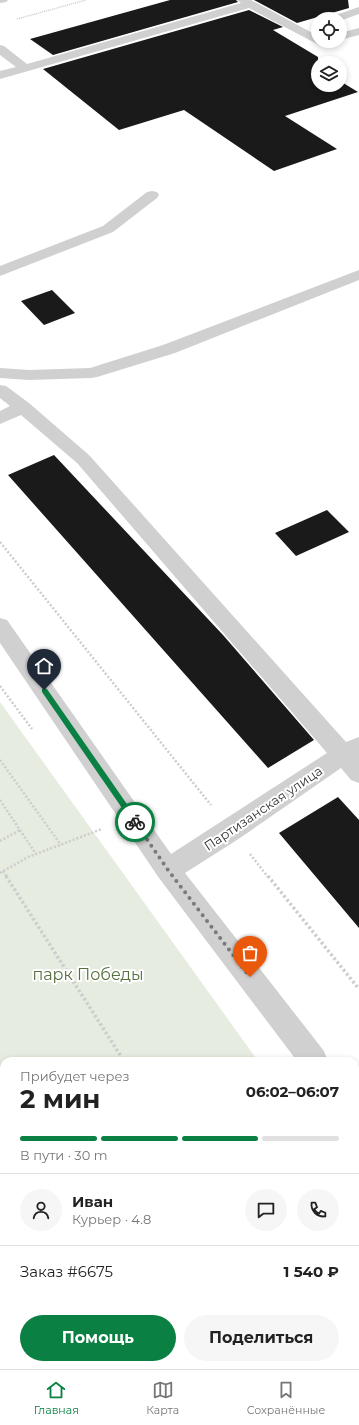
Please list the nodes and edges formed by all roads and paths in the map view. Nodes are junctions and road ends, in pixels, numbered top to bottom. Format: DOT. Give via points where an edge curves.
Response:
graph roads {
  1 [pos="86,0"];
  2 [pos="246,2"];
  3 [pos="356,7"];
  4 [pos="347,12"];
  5 [pos="14,20"];
  6 [pos="311,27"];
  7 [pos="300,31"];
  8 [pos="359,31"];
  9 [pos="347,35"];
  10 [pos="311,37"];
  11 [pos="0,49"];
  12 [pos="25,68"];
  13 [pos="0,75"];
  14 [pos="152,195"];
  15 [pos="0,272"];
  16 [pos="359,275"];
  17 [pos="0,373"];
  18 [pos="0,390"];
  19 [pos="23,407"];
  20 [pos="0,418"];
  21 [pos="0,542"];
  22 [pos="0,626"];
  23 [pos="351,751"];
  24 [pos="0,760"];
  25 [pos="359,773"];
  26 [pos="0,800"];
  27 [pos="104,828"];
  28 [pos="20,830"];
  29 [pos="231,830"];
  30 [pos="0,841"];
  31 [pos="61,845"];
  32 [pos="36,854"];
  33 [pos="168,870"];
  34 [pos="1,872"];
  35 [pos="359,989"];
  36 [pos="121,1057"];
  37 [pos="311,1057"];
  1 -- 5 [label="path"];
  2 -- 7 [label="street"];
  2 -- 12 [label="street"];
  3 -- 4 [label="street"];
  6 -- 7 [label="street"];
  7 -- 10 [label="street"];
  8 -- 9 [label="street"];
  11 -- 12 [label="street"];
  12 -- 13 [label="street"];
  14 -- 15 [label="street" via="108,229"];
  16 -- 17 [label="street" via="169,349 91,373"];
  18 -- 19 [label="street"];
  19 -- 20 [label="street"];
  19 -- 23 [label="street" via="83,459"];
  21 -- 29 [label="path"];
  22 -- 33 [label="street"];
  23 -- 25 [label="street"];
  23 -- 29 [label="street, Партизанская улица"];
  24 -- 31 [label="path"];
  26 -- 28 [label="path"];
  27 -- 31 [label="path"];
  28 -- 30 [label="path"];
  28 -- 32 [label="path"];
  29 -- 33 [label="street, Партизанская улица"];
  29 -- 35 [label="path"];
  31 -- 32 [label="path"];
  32 -- 34 [label="path"];
  33 -- 37 [label="street"];
  34 -- 36 [label="path"];
}
